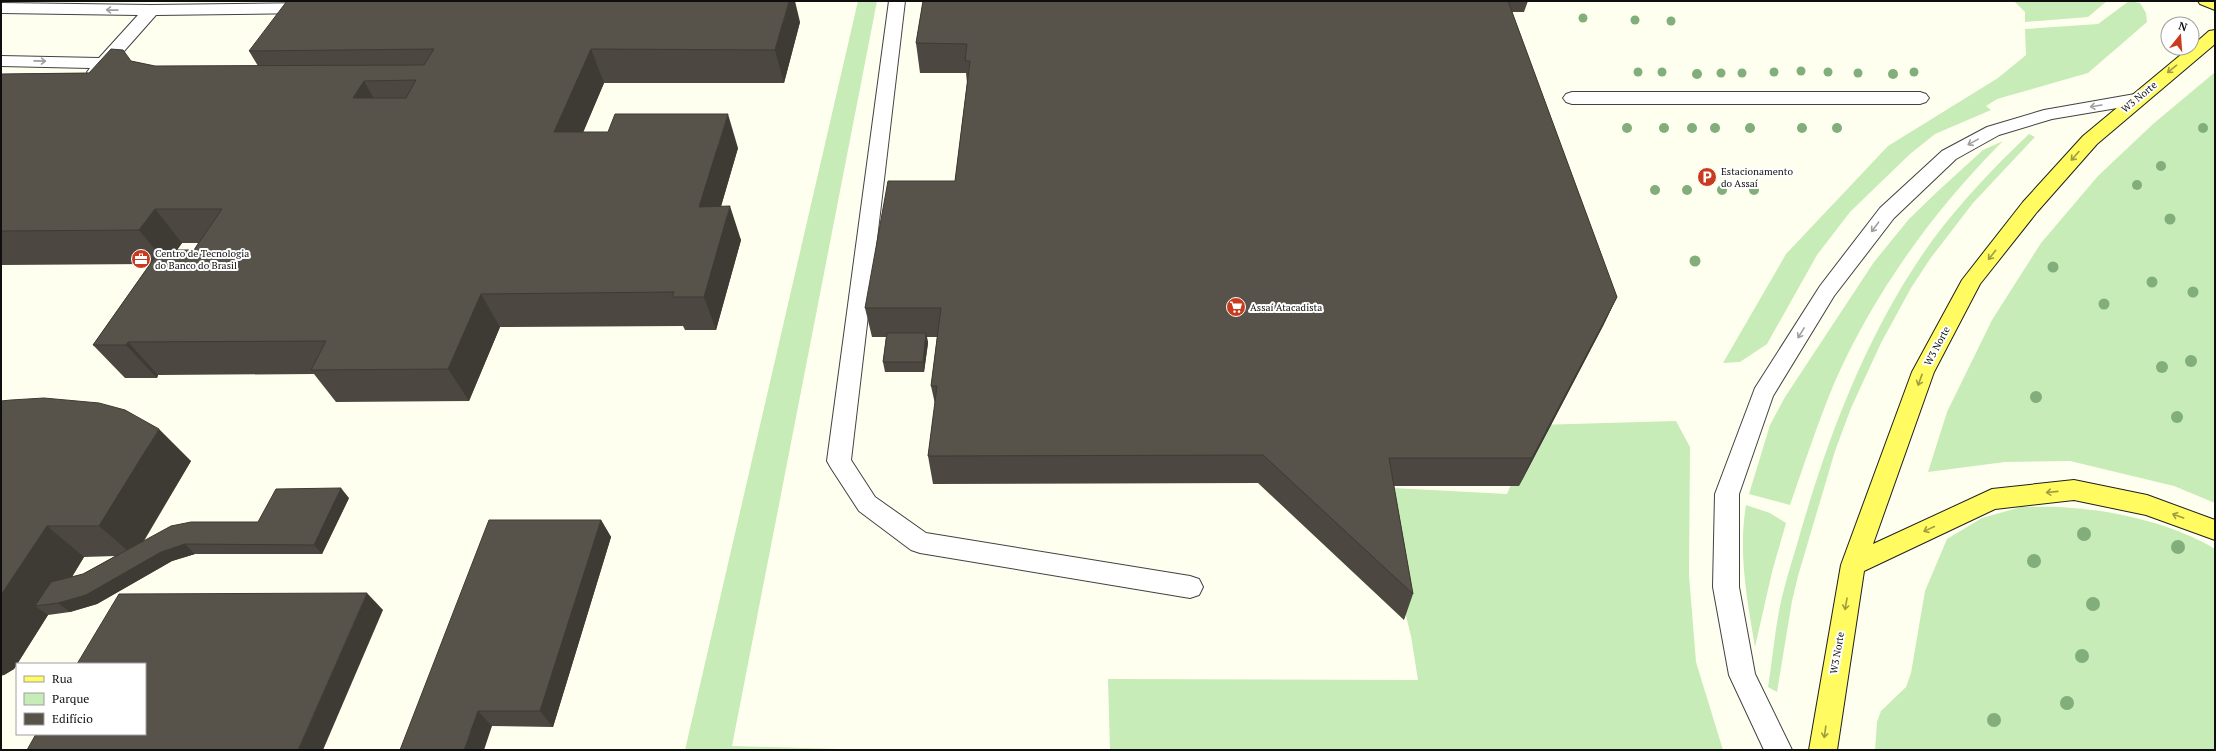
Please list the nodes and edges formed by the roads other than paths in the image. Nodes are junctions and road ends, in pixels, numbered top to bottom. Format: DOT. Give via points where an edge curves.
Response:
graph roads {
  1 [pos="897,1"];
  2 [pos="2206,1"];
  3 [pos="2215,5"];
  4 [pos="1,8"];
  5 [pos="322,8"];
  6 [pos="151,10"];
  7 [pos="2214,37"];
  8 [pos="1,61"];
  9 [pos="104,63"];
  10 [pos="83,86"];
  11 [pos="1572,98"];
  12 [pos="1920,98"];
  13 [pos="2135,100"];
  14 [pos="2215,530"];
  15 [pos="1853,565"];
  16 [pos="1190,587"];
  17 [pos="1778,750"];
  18 [pos="1823,750"];
  1 -- 16 [label="lane" via="839,461 867,504 920,543"];
  2 -- 3 [label="main road"];
  6 -- 4 [label="lane, one-way"];
  5 -- 6 [label="lane"];
  6 -- 9 [label="lane"];
  7 -- 13 [label="main road, W3 Norte, one-way"];
  8 -- 9 [label="lane, one-way"];
  9 -- 10 [label="lane"];
  11 -- 12 [label="lane"];
  13 -- 15 [label="main road, W3 Norte, one-way" via="2090,140 2030,207 1972,280 1923,372"];
  13 -- 17 [label="lane, one-way" via="2050,114 1993,131 1949,155 1886,213 1827,291 1763,394 1727,494 1726,587 1742,675"];
  14 -- 15 [label="main road, one-way" via="2147,505 2074,490 1992,499"];
  15 -- 18 [label="main road, W3 Norte, one-way"];
}
